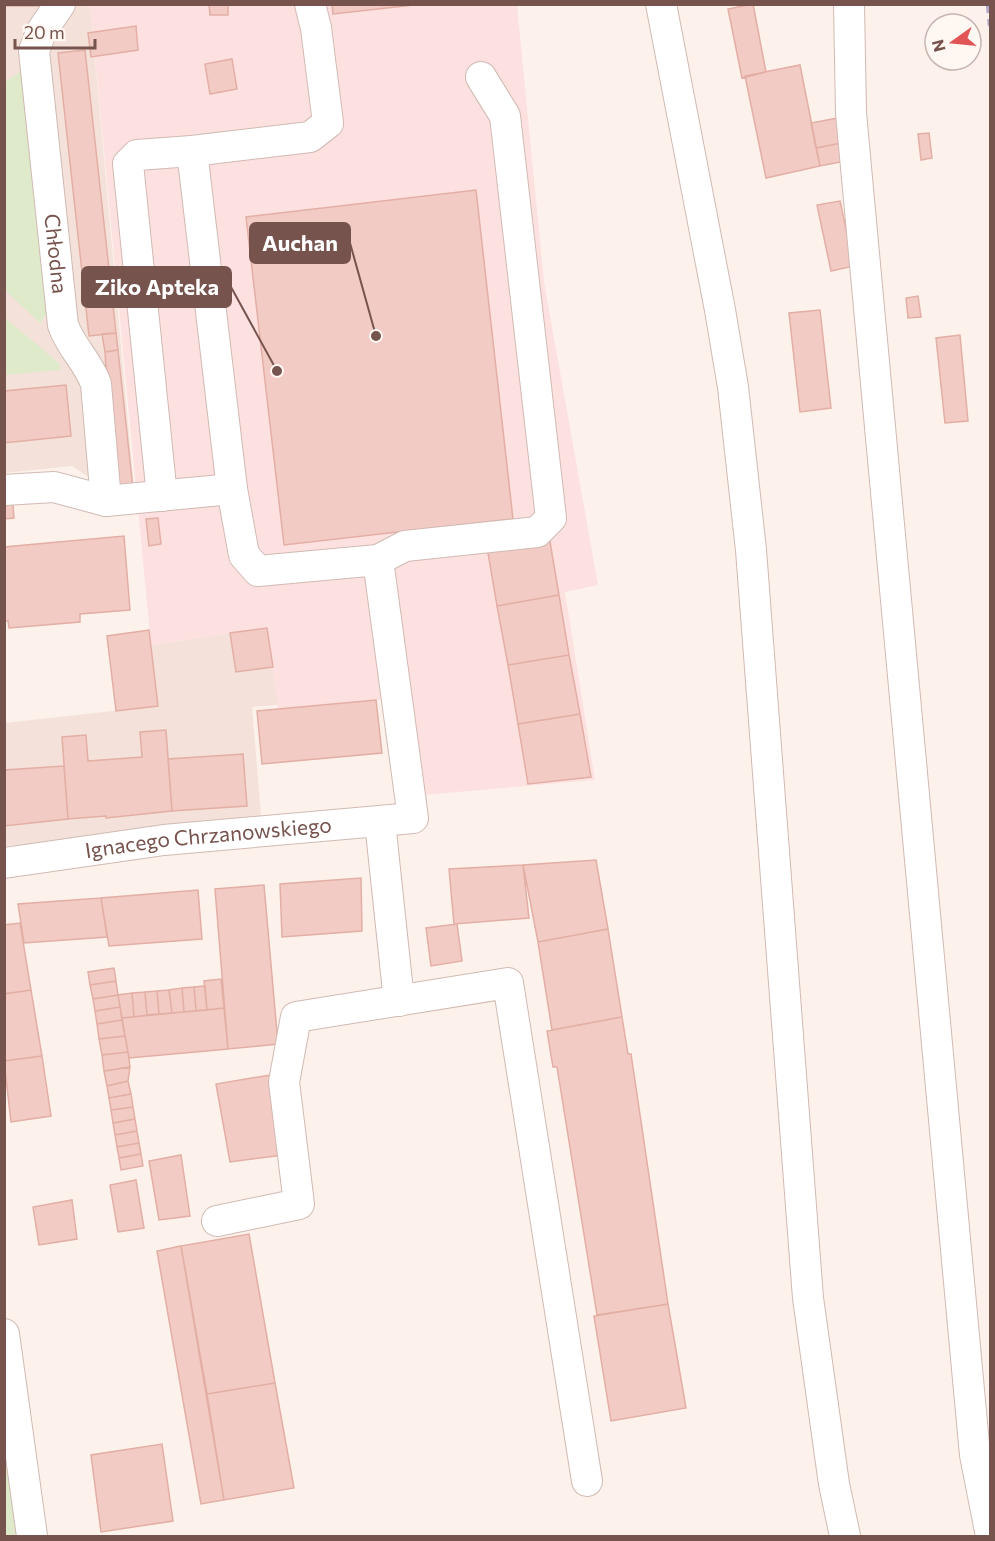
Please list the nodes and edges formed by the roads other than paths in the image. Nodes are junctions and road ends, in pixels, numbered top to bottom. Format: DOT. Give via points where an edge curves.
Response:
graph roads {
  1 [pos="60,4"];
  2 [pos="310,4"];
  3 [pos="661,4"];
  4 [pos="849,4"];
  5 [pos="481,77"];
  6 [pos="192,151"];
  7 [pos="232,489"];
  8 [pos="4,490"];
  9 [pos="162,496"];
  10 [pos="106,501"];
  11 [pos="378,560"];
  12 [pos="380,822"];
  13 [pos="4,863"];
  14 [pos="399,1001"];
  15 [pos="217,1221"];
  16 [pos="4,1334"];
  17 [pos="586,1480"];
  18 [pos="990,1531"];
  19 [pos="32,1536"];
  20 [pos="844,1536"];
  1 -- 10 [label="street, Chłodna" via="41,32 34,51 63,325 69,342 90,367 96,384"];
  2 -- 6 [label="street" via="327,123 310,137"];
  3 -- 20 [label="street" via="733,387 751,550 808,1298"];
  4 -- 18 [label="street" via="851,113 973,1432"];
  5 -- 11 [label="street" via="505,116 551,518 537,532 405,546"];
  6 -- 7 [label="street"];
  6 -- 9 [label="street" via="137,155 128,164"];
  7 -- 9 [label="street"];
  7 -- 11 [label="street" via="244,555 258,571"];
  8 -- 10 [label="street" via="54,487"];
  9 -- 10 [label="street"];
  11 -- 12 [label="street, Ignacego Chrzanowskiego" via="413,818"];
  12 -- 13 [label="street, Ignacego Chrzanowskiego" via="164,840"];
  12 -- 14 [label="street"];
  14 -- 15 [label="street" via="296,1017 284,1082 299,1204"];
  14 -- 17 [label="street" via="508,983"];
  16 -- 19 [label="street"];
}
